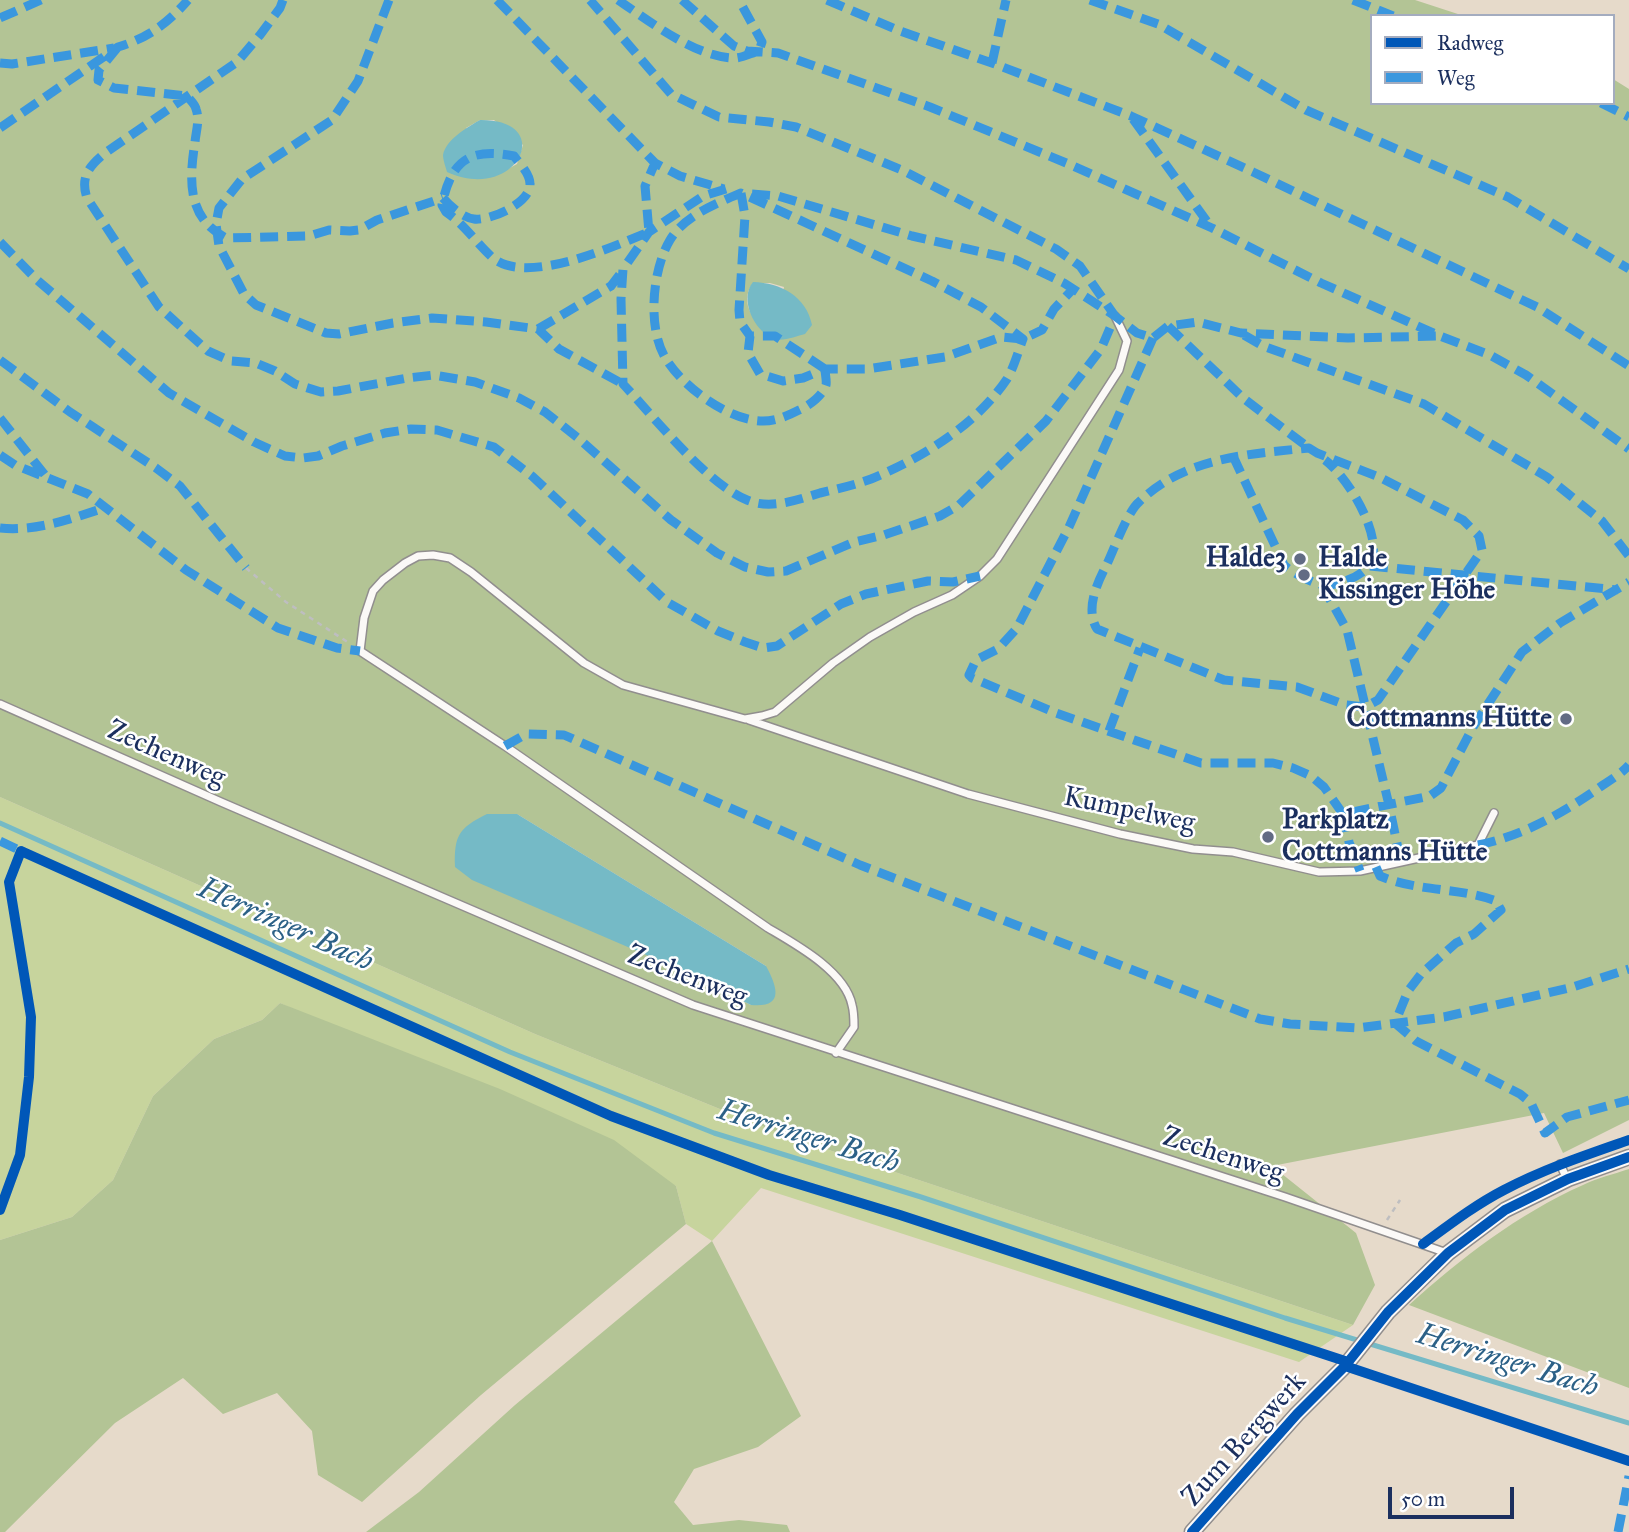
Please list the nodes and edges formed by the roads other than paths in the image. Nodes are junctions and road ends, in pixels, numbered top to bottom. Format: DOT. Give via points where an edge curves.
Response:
graph roads {
  1 [pos="1115,316"];
  2 [pos="0,704"];
  3 [pos="745,719"];
  4 [pos="1494,813"];
  5 [pos="835,1053"];
  6 [pos="1629,1157"];
  7 [pos="1560,1164"];
  8 [pos="1568,1180"];
  9 [pos="1448,1253"];
  10 [pos="1192,1532"];
  1 -- 3 [label="lane" via="1127,341 1119,370 997,559 952,595 870,637 775,712"];
  2 -- 5 [label="lane, Zechenweg" via="693,1005"];
  3 -- 4 [label="lane, Kumpelweg" via="968,794 1120,834 1233,852 1319,872 1360,871 1478,845"];
  3 -- 5 [label="lane" via="623,685 575,656 450,558 418,556 405,563 373,591 364,618 360,651 834,974 852,1002 854,1027"];
  5 -- 9 [label="lane, Zechenweg"];
  6 -- 8 [label="street, Zum Bergwerk"];
  7 -- 8 [label="lane"];
  8 -- 9 [label="street, Zum Bergwerk" via="1505,1210"];
  9 -- 10 [label="street, Zum Bergwerk" via="1388,1312"];
}
